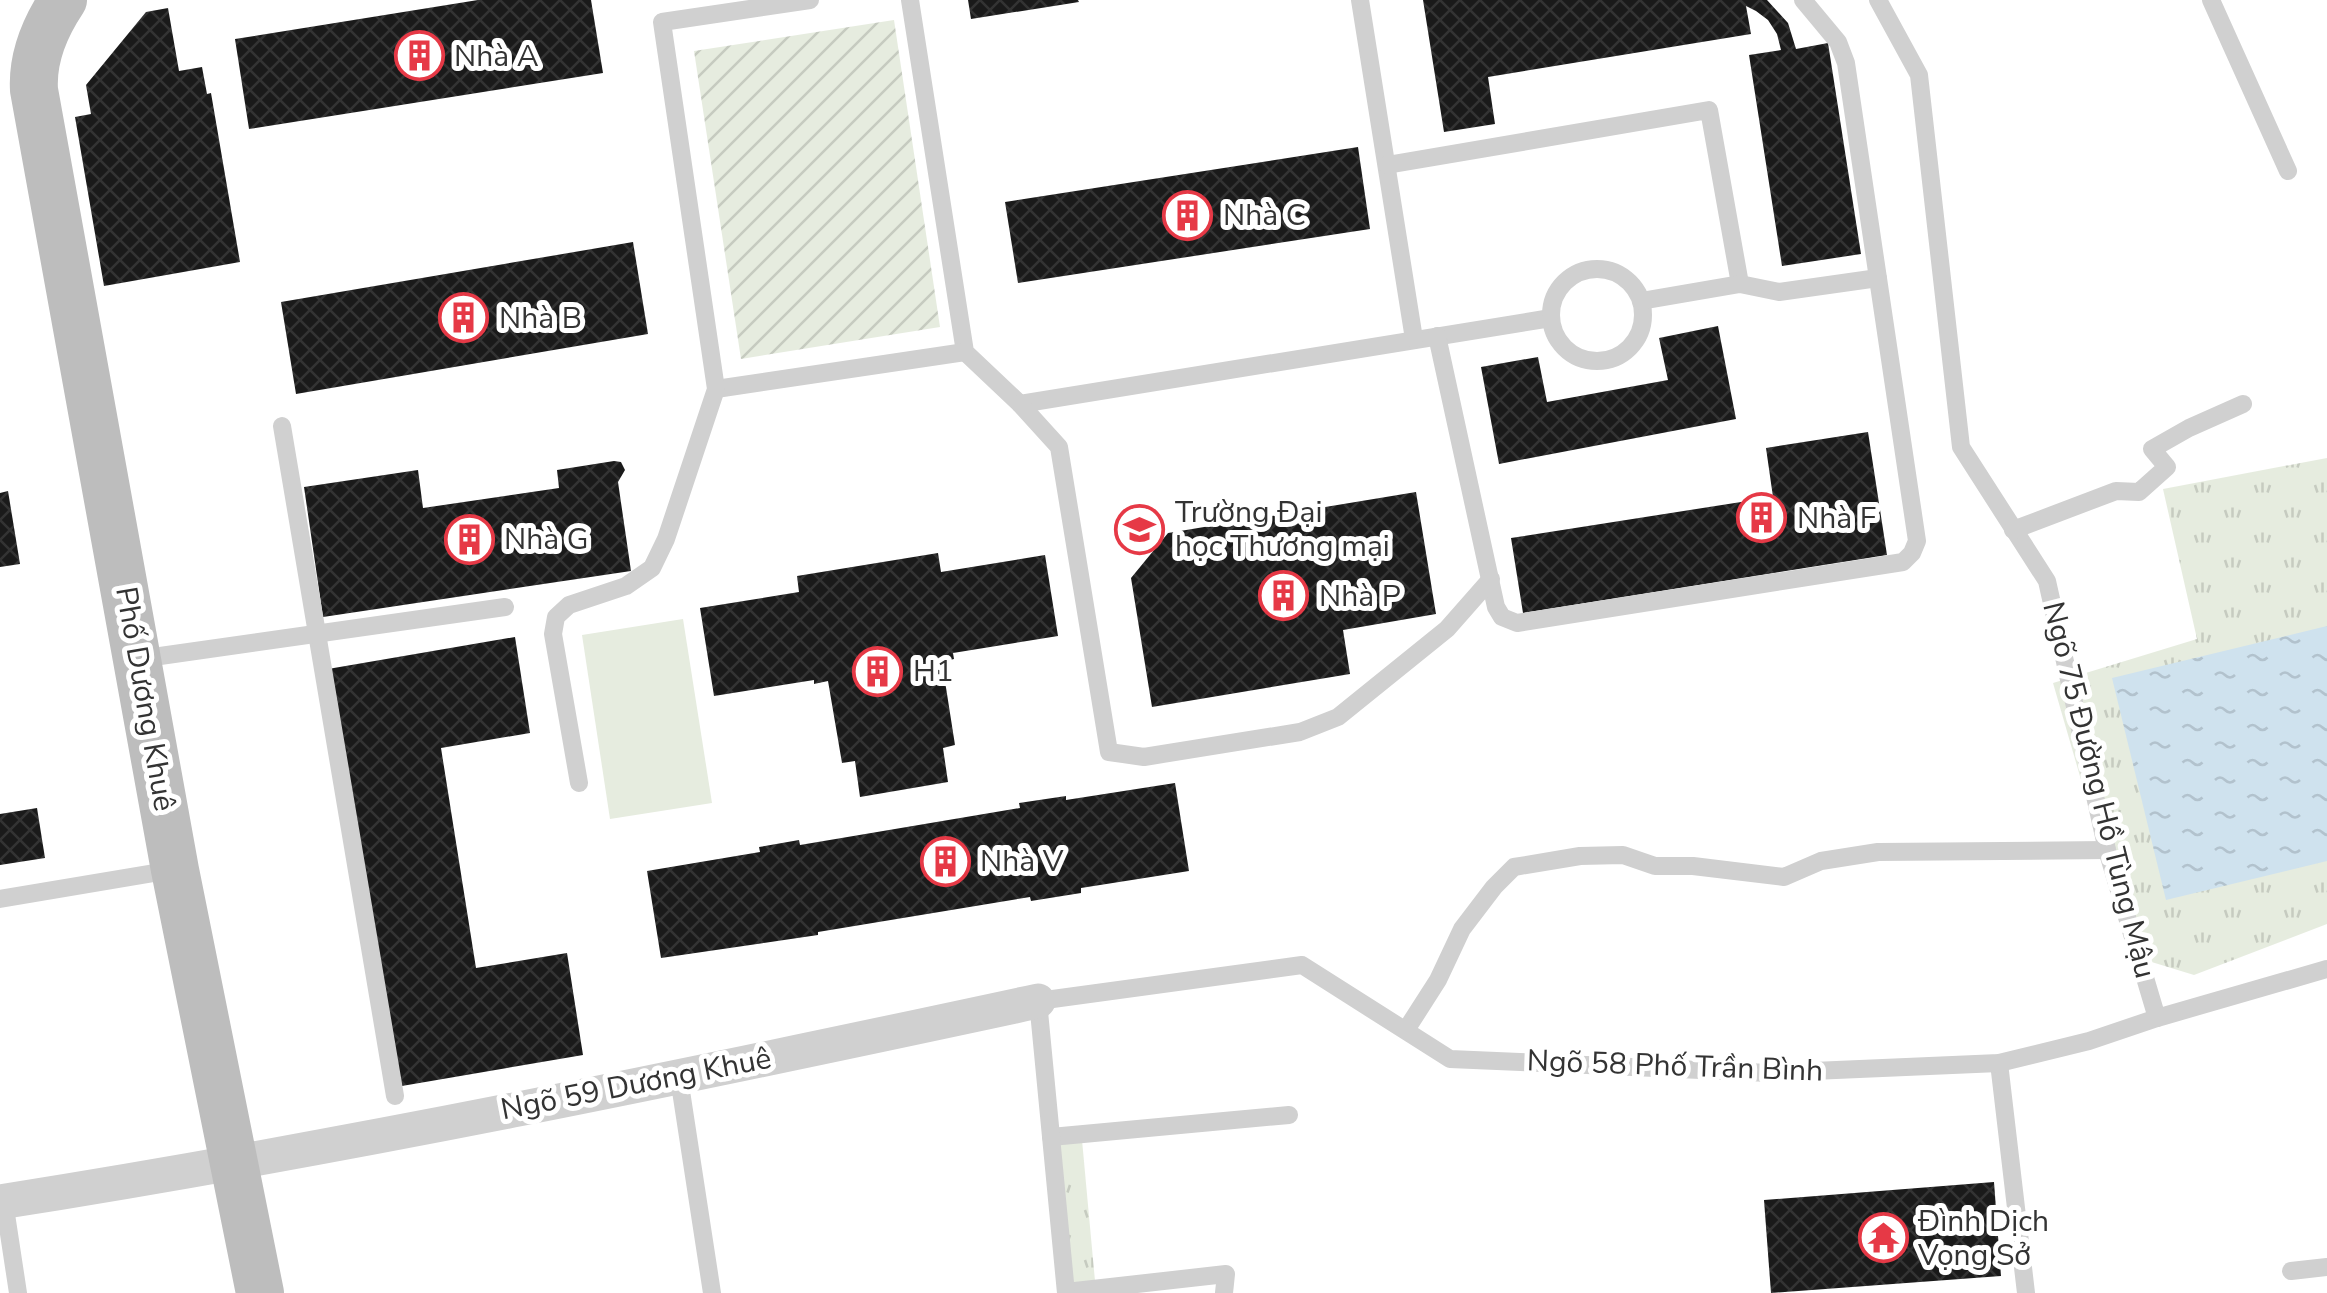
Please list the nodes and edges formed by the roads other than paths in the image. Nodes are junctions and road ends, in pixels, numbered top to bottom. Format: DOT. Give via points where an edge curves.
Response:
graph roads {
  1 [pos="63,0"];
  2 [pos="910,0"];
  3 [pos="1360,0"];
  4 [pos="1803,0"];
  5 [pos="1878,0"];
  6 [pos="2211,0"];
  7 [pos="801,1"];
  8 [pos="0,60"];
  9 [pos="36,103"];
  10 [pos="1387,165"];
  11 [pos="2288,171"];
  12 [pos="1878,278"];
  13 [pos="1740,284"];
  14 [pos="1641,300"];
  15 [pos="1551,318"];
  16 [pos="1437,336"];
  17 [pos="1414,339"];
  18 [pos="965,352"];
  19 [pos="716,389"];
  20 [pos="1020,404"];
  21 [pos="2244,404"];
  22 [pos="282,426"];
  23 [pos="2014,530"];
  24 [pos="1490,579"];
  25 [pos="505,607"];
  26 [pos="316,634"];
  27 [pos="138,659"];
  28 [pos="579,783"];
  29 [pos="2107,850"];
  30 [pos="174,870"];
  31 [pos="0,899"];
  32 [pos="2327,969"];
  33 [pos="1038,1002"];
  34 [pos="2157,1018"];
  35 [pos="1406,1030"];
  36 [pos="2000,1063"];
  37 [pos="678,1078"];
  38 [pos="395,1096"];
  39 [pos="1289,1114"];
  40 [pos="1051,1137"];
  41 [pos="234,1165"];
  42 [pos="2,1202"];
  43 [pos="2327,1268"];
  44 [pos="2291,1271"];
  45 [pos="18,1293"];
  46 [pos="260,1293"];
  47 [pos="712,1293"];
  48 [pos="1066,1293"];
  49 [pos="1224,1293"];
  50 [pos="2026,1293"];
  1 -- 9 [label="street, Phố Dương Khuê" via="35,61"];
  2 -- 18 [label="lane"];
  3 -- 10 [label="lane"];
  4 -- 12 [label="lane" via="1838,42 1846,63"];
  5 -- 23 [label="lane, Ngõ 75 Đường Hồ Tùng Mậu" via="1919,75 1961,447"];
  6 -- 11 [label="lane"];
  7 -- 19 [label="lane" via="662,22"];
  8 -- 9 [label="street, Phố Dương Khuê"];
  9 -- 27 [label="street, Phố Dương Khuê"];
  10 -- 13 [label="lane" via="1709,110"];
  10 -- 17 [label="lane"];
  12 -- 13 [label="lane" via="1779,292"];
  12 -- 24 [label="lane" via="1917,541 1902,562 1517,623 1502,617"];
  13 -- 14 [label="lane"];
  14 -- 15 [label="lane" via="1624,277 1596,268 1581,271 1558,290"];
  14 -- 15 [label="lane" via="1640,331 1605,360 1575,356 1554,333"];
  15 -- 16 [label="lane"];
  16 -- 17 [label="lane"];
  16 -- 24 [label="lane"];
  17 -- 20 [label="lane"];
  18 -- 19 [label="lane"];
  18 -- 20 [label="lane"];
  19 -- 28 [label="lane" via="652,568 556,617"];
  20 -- 24 [label="lane" via="1059,447 1109,752 1144,757 1300,732 1338,716 1447,629"];
  21 -- 23 [label="lane" via="2152,449 2167,467 2139,492 2116,491"];
  22 -- 26 [label="lane"];
  23 -- 29 [label="lane, Ngõ 75 Đường Hồ Tùng Mậu" via="2046,581"];
  25 -- 26 [label="lane"];
  26 -- 27 [label="lane"];
  26 -- 38 [label="lane"];
  27 -- 30 [label="street, Phố Dương Khuê"];
  29 -- 34 [label="lane, Ngõ 75 Đường Hồ Tùng Mậu"];
  29 -- 35 [label="lane" via="1878,852 1821,861 1784,877 1655,866 1622,855 1514,866 1462,928"];
  30 -- 31 [label="lane"];
  30 -- 41 [label="street, Phố Dương Khuê"];
  32 -- 34 [label="lane, Ngõ 58 Phố Trần Bình"];
  33 -- 35 [label="lane, Ngõ 58 Phố Trần Bình" via="1302,965"];
  33 -- 37 [label="street, Ngõ 59 Dương Khuê"];
  33 -- 40 [label="lane"];
  34 -- 36 [label="lane, Ngõ 58 Phố Trần Bình"];
  35 -- 36 [label="lane, Ngõ 58 Phố Trần Bình" via="1450,1058 1468,1060 1769,1073"];
  36 -- 50 [label="lane"];
  37 -- 41 [label="street, Ngõ 59 Dương Khuê"];
  37 -- 47 [label="lane"];
  39 -- 40 [label="lane"];
  40 -- 48 [label="lane"];
  41 -- 42 [label="street, Ngõ 59 Dương Khuê"];
  41 -- 46 [label="street, Phố Dương Khuê"];
  42 -- 45 [label="lane"];
  43 -- 44 [label="lane"];
  48 -- 49 [label="lane" via="1226,1274"];
}
